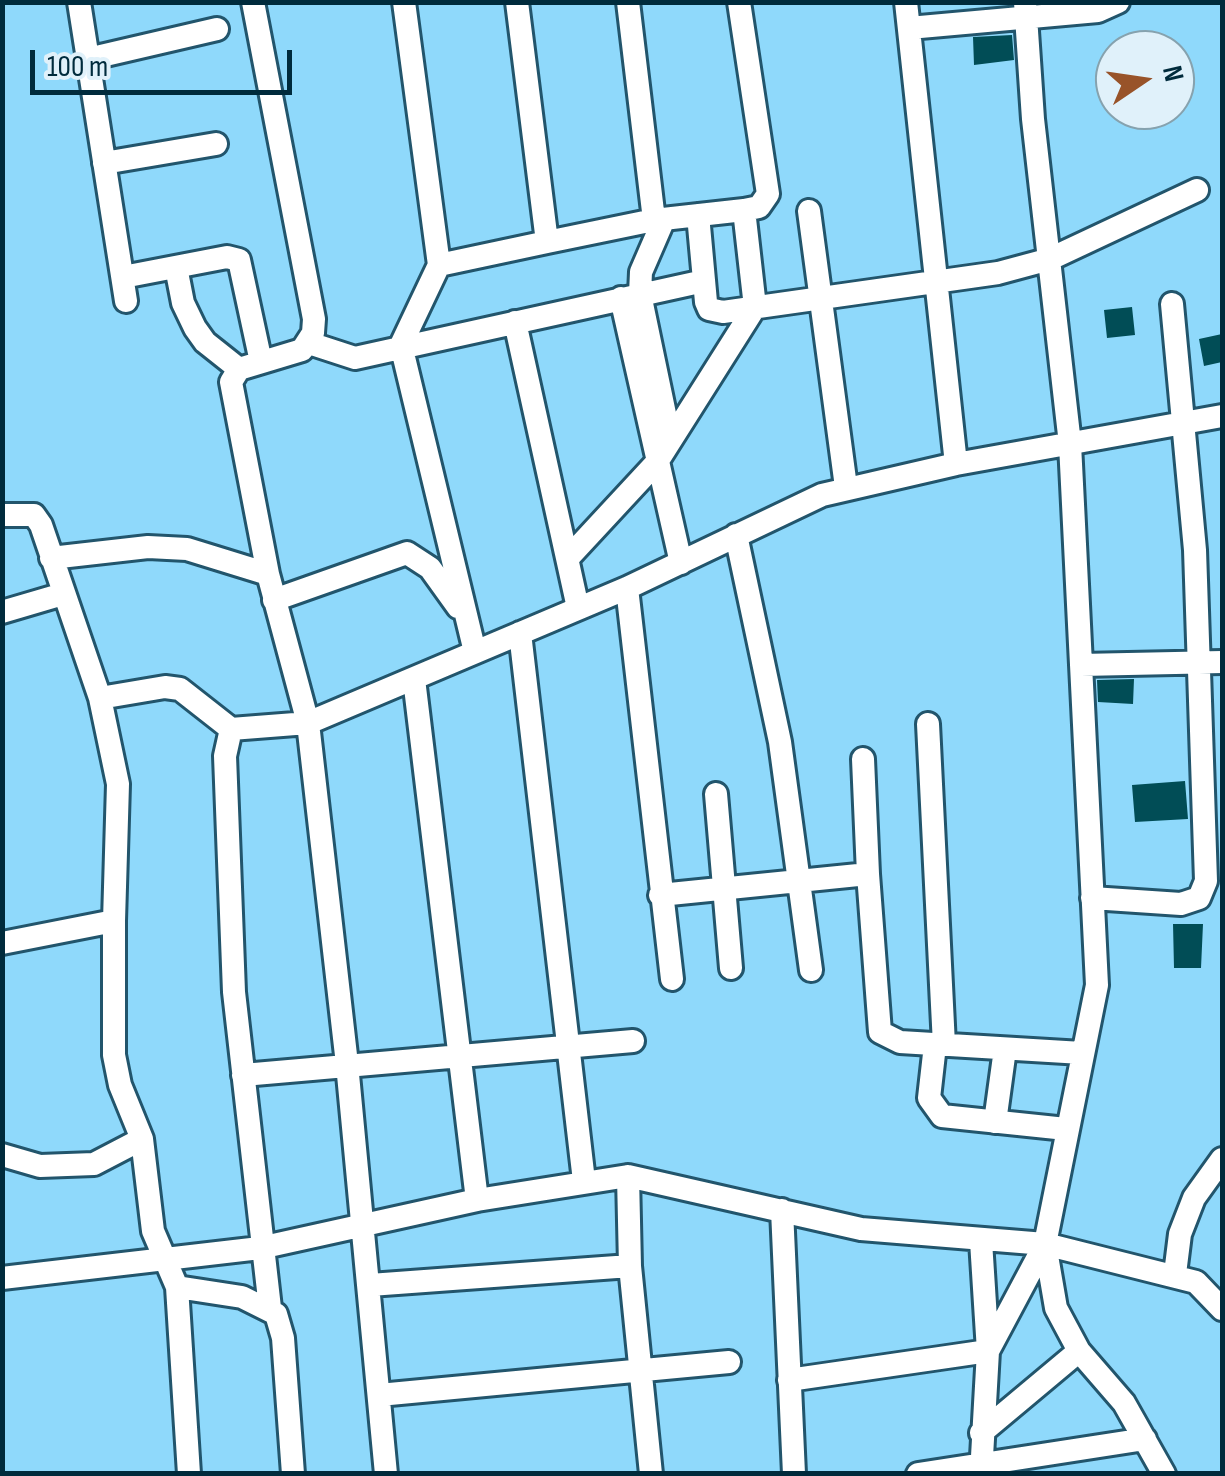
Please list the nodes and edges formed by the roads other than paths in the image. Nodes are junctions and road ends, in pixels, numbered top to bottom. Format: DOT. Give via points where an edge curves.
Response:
graph roads {
  1 [pos="79,2"];
  2 [pos="253,2"];
  3 [pos="404,2"];
  4 [pos="517,2"];
  5 [pos="628,2"];
  6 [pos="739,2"];
  7 [pos="906,2"];
  8 [pos="1118,2"];
  9 [pos="1026,10"];
  10 [pos="909,28"];
  11 [pos="216,29"];
  12 [pos="88,59"];
  13 [pos="216,144"];
  14 [pos="104,163"];
  15 [pos="1197,190"];
  16 [pos="744,210"];
  17 [pos="809,212"];
  18 [pos="698,215"];
  19 [pos="659,219"];
  20 [pos="547,242"];
  21 [pos="1050,259"];
  22 [pos="440,265"];
  23 [pos="176,267"];
  24 [pos="704,280"];
  25 [pos="934,285"];
  26 [pos="630,296"];
  27 [pos="820,299"];
  28 [pos="1172,304"];
  29 [pos="755,307"];
  30 [pos="515,322"];
  31 [pos="309,343"];
  32 [pos="401,345"];
  33 [pos="250,366"];
  34 [pos="1222,416"];
  35 [pos="1184,423"];
  36 [pos="670,438"];
  37 [pos="1070,444"];
  38 [pos="657,462"];
  39 [pos="956,464"];
  40 [pos="846,487"];
  41 [pos="2,515"];
  42 [pos="736,535"];
  43 [pos="51,558"];
  44 [pos="568,558"];
  45 [pos="681,563"];
  46 [pos="268,574"];
  47 [pos="627,588"];
  48 [pos="64,594"];
  49 [pos="274,600"];
  50 [pos="578,608"];
  51 [pos="2,612"];
  52 [pos="466,618"];
  53 [pos="520,633"];
  54 [pos="475,652"];
  55 [pos="1212,662"];
  56 [pos="1080,665"];
  57 [pos="414,678"];
  58 [pos="100,698"];
  59 [pos="308,723"];
  60 [pos="928,724"];
  61 [pos="231,729"];
  62 [pos="863,759"];
  63 [pos="716,794"];
  64 [pos="868,874"];
  65 [pos="799,878"];
  66 [pos="725,886"];
  67 [pos="660,895"];
  68 [pos="1092,898"];
  69 [pos="114,921"];
  70 [pos="2,943"];
  71 [pos="731,968"];
  72 [pos="811,970"];
  73 [pos="672,979"];
  74 [pos="633,1041"];
  75 [pos="940,1045"];
  76 [pos="570,1046"];
  77 [pos="1005,1048"];
  78 [pos="1082,1053"];
  79 [pos="459,1054"];
  80 [pos="348,1064"];
  81 [pos="242,1075"];
  82 [pos="995,1122"];
  83 [pos="1066,1130"];
  84 [pos="142,1139"];
  85 [pos="2,1154"];
  86 [pos="1222,1159"];
  87 [pos="628,1176"];
  88 [pos="584,1181"];
  89 [pos="478,1200"];
  90 [pos="782,1210"];
  91 [pos="364,1224"];
  92 [pos="982,1242"];
  93 [pos="1044,1244"];
  94 [pos="260,1248"];
  95 [pos="165,1256"];
  96 [pos="630,1266"];
  97 [pos="1175,1274"];
  98 [pos="2,1278"];
  99 [pos="370,1285"];
  100 [pos="177,1287"];
  101 [pos="270,1308"];
  102 [pos="1222,1309"];
  103 [pos="988,1351"];
  104 [pos="1080,1351"];
  105 [pos="728,1362"];
  106 [pos="643,1374"];
  107 [pos="789,1380"];
  108 [pos="379,1395"];
  109 [pos="981,1433"];
  110 [pos="1144,1439"];
  111 [pos="981,1469"];
  112 [pos="189,1474"];
  113 [pos="293,1474"];
  114 [pos="386,1474"];
  115 [pos="651,1474"];
  116 [pos="794,1474"];
  117 [pos="918,1474"];
  118 [pos="1164,1474"];
  1 -- 12 [label="street"];
  2 -- 31 [label="street" via="314,319"];
  3 -- 22 [label="street"];
  4 -- 20 [label="street"];
  5 -- 19 [label="street"];
  6 -- 16 [label="street" via="768,194 759,207"];
  7 -- 10 [label="street"];
  8 -- 9 [label="street" via="1098,11"];
  9 -- 10 [label="street"];
  9 -- 21 [label="street"];
  10 -- 25 [label="street"];
  11 -- 12 [label="street"];
  12 -- 14 [label="street"];
  13 -- 14 [label="street"];
  14 -- 23 [label="street" via="124,289"];
  15 -- 21 [label="street"];
  16 -- 18 [label="street"];
  16 -- 29 [label="street"];
  17 -- 27 [label="street"];
  18 -- 19 [label="street"];
  18 -- 24 [label="street"];
  19 -- 20 [label="street"];
  19 -- 26 [label="street"];
  20 -- 22 [label="street"];
  21 -- 25 [label="street"];
  21 -- 37 [label="street"];
  22 -- 32 [label="street"];
  23 -- 33 [label="street" via="183,303 205,342"];
  23 -- 33 [label="street" via="239,260"];
  24 -- 26 [label="street"];
  24 -- 29 [label="street" via="706,302 715,312"];
  25 -- 27 [label="street"];
  25 -- 39 [label="street"];
  26 -- 30 [label="street"];
  26 -- 36 [label="street"];
  26 -- 38 [label="street"];
  27 -- 29 [label="street"];
  27 -- 40 [label="street"];
  28 -- 35 [label="street"];
  29 -- 36 [label="street"];
  30 -- 32 [label="street"];
  30 -- 44 [label="street"];
  31 -- 32 [label="street" via="355,358"];
  31 -- 33 [label="street"];
  32 -- 52 [label="street"];
  33 -- 46 [label="street" via="231,382 231,397"];
  34 -- 35 [label="street"];
  35 -- 37 [label="street"];
  35 -- 55 [label="street"];
  36 -- 38 [label="street"];
  37 -- 39 [label="street"];
  37 -- 56 [label="street"];
  38 -- 44 [label="street"];
  38 -- 45 [label="street"];
  39 -- 40 [label="street"];
  40 -- 42 [label="street"];
  41 -- 43 [label="street" via="34,516"];
  42 -- 45 [label="street"];
  42 -- 65 [label="street" via="780,742"];
  43 -- 46 [label="street" via="187,549"];
  43 -- 48 [label="street"];
  44 -- 50 [label="street"];
  45 -- 47 [label="street"];
  46 -- 49 [label="street"];
  47 -- 50 [label="street"];
  47 -- 67 [label="street"];
  48 -- 51 [label="street"];
  48 -- 58 [label="street"];
  49 -- 52 [label="street" via="407,553 430,568"];
  49 -- 59 [label="street"];
  50 -- 53 [label="street"];
  52 -- 54 [label="street"];
  53 -- 54 [label="street"];
  53 -- 76 [label="street"];
  54 -- 57 [label="street"];
  55 -- 56 [label="street"];
  55 -- 68 [label="street" via="1204,892 1181,904"];
  56 -- 68 [label="street"];
  57 -- 59 [label="street"];
  57 -- 79 [label="street"];
  58 -- 61 [label="street" via="180,689"];
  58 -- 69 [label="street" via="118,784"];
  59 -- 61 [label="street"];
  59 -- 80 [label="street"];
  60 -- 75 [label="street"];
  61 -- 81 [label="street" via="225,756"];
  62 -- 64 [label="street"];
  63 -- 66 [label="street"];
  64 -- 65 [label="street"];
  64 -- 75 [label="street" via="880,1032 900,1042"];
  65 -- 66 [label="street"];
  65 -- 72 [label="street"];
  66 -- 67 [label="street"];
  66 -- 71 [label="street"];
  67 -- 73 [label="street"];
  68 -- 78 [label="street" via="1097,985"];
  69 -- 70 [label="street"];
  69 -- 84 [label="street" via="114,1055"];
  74 -- 76 [label="street"];
  75 -- 77 [label="street"];
  75 -- 82 [label="street" via="929,1098 935,1111"];
  76 -- 79 [label="street"];
  76 -- 88 [label="street"];
  77 -- 78 [label="street"];
  77 -- 82 [label="street"];
  78 -- 83 [label="street"];
  79 -- 80 [label="street"];
  79 -- 89 [label="street"];
  80 -- 81 [label="street"];
  80 -- 91 [label="street"];
  81 -- 94 [label="street"];
  82 -- 83 [label="street"];
  83 -- 93 [label="street"];
  84 -- 85 [label="street" via="94,1164 40,1166"];
  84 -- 95 [label="street" via="152,1230"];
  86 -- 97 [label="street" via="1194,1198"];
  87 -- 88 [label="street"];
  87 -- 90 [label="street"];
  87 -- 96 [label="street"];
  88 -- 89 [label="street"];
  89 -- 91 [label="street"];
  90 -- 92 [label="street" via="861,1229"];
  90 -- 107 [label="street"];
  91 -- 94 [label="street"];
  91 -- 99 [label="street"];
  92 -- 93 [label="street"];
  92 -- 103 [label="street"];
  93 -- 97 [label="street"];
  93 -- 103 [label="street"];
  93 -- 104 [label="street" via="1056,1308"];
  94 -- 95 [label="street"];
  94 -- 101 [label="street"];
  95 -- 98 [label="street"];
  95 -- 100 [label="street"];
  96 -- 99 [label="street"];
  96 -- 106 [label="street"];
  97 -- 102 [label="street" via="1196,1282"];
  99 -- 108 [label="street"];
  100 -- 101 [label="street"];
  100 -- 112 [label="street"];
  101 -- 113 [label="street" via="283,1338"];
  103 -- 107 [label="street"];
  103 -- 109 [label="street"];
  104 -- 109 [label="street"];
  104 -- 110 [label="street"];
  105 -- 106 [label="street"];
  106 -- 108 [label="street"];
  106 -- 115 [label="street"];
  107 -- 116 [label="street"];
  108 -- 114 [label="street"];
  109 -- 111 [label="street"];
  110 -- 111 [label="street"];
  110 -- 118 [label="street"];
  111 -- 117 [label="street"];
}
